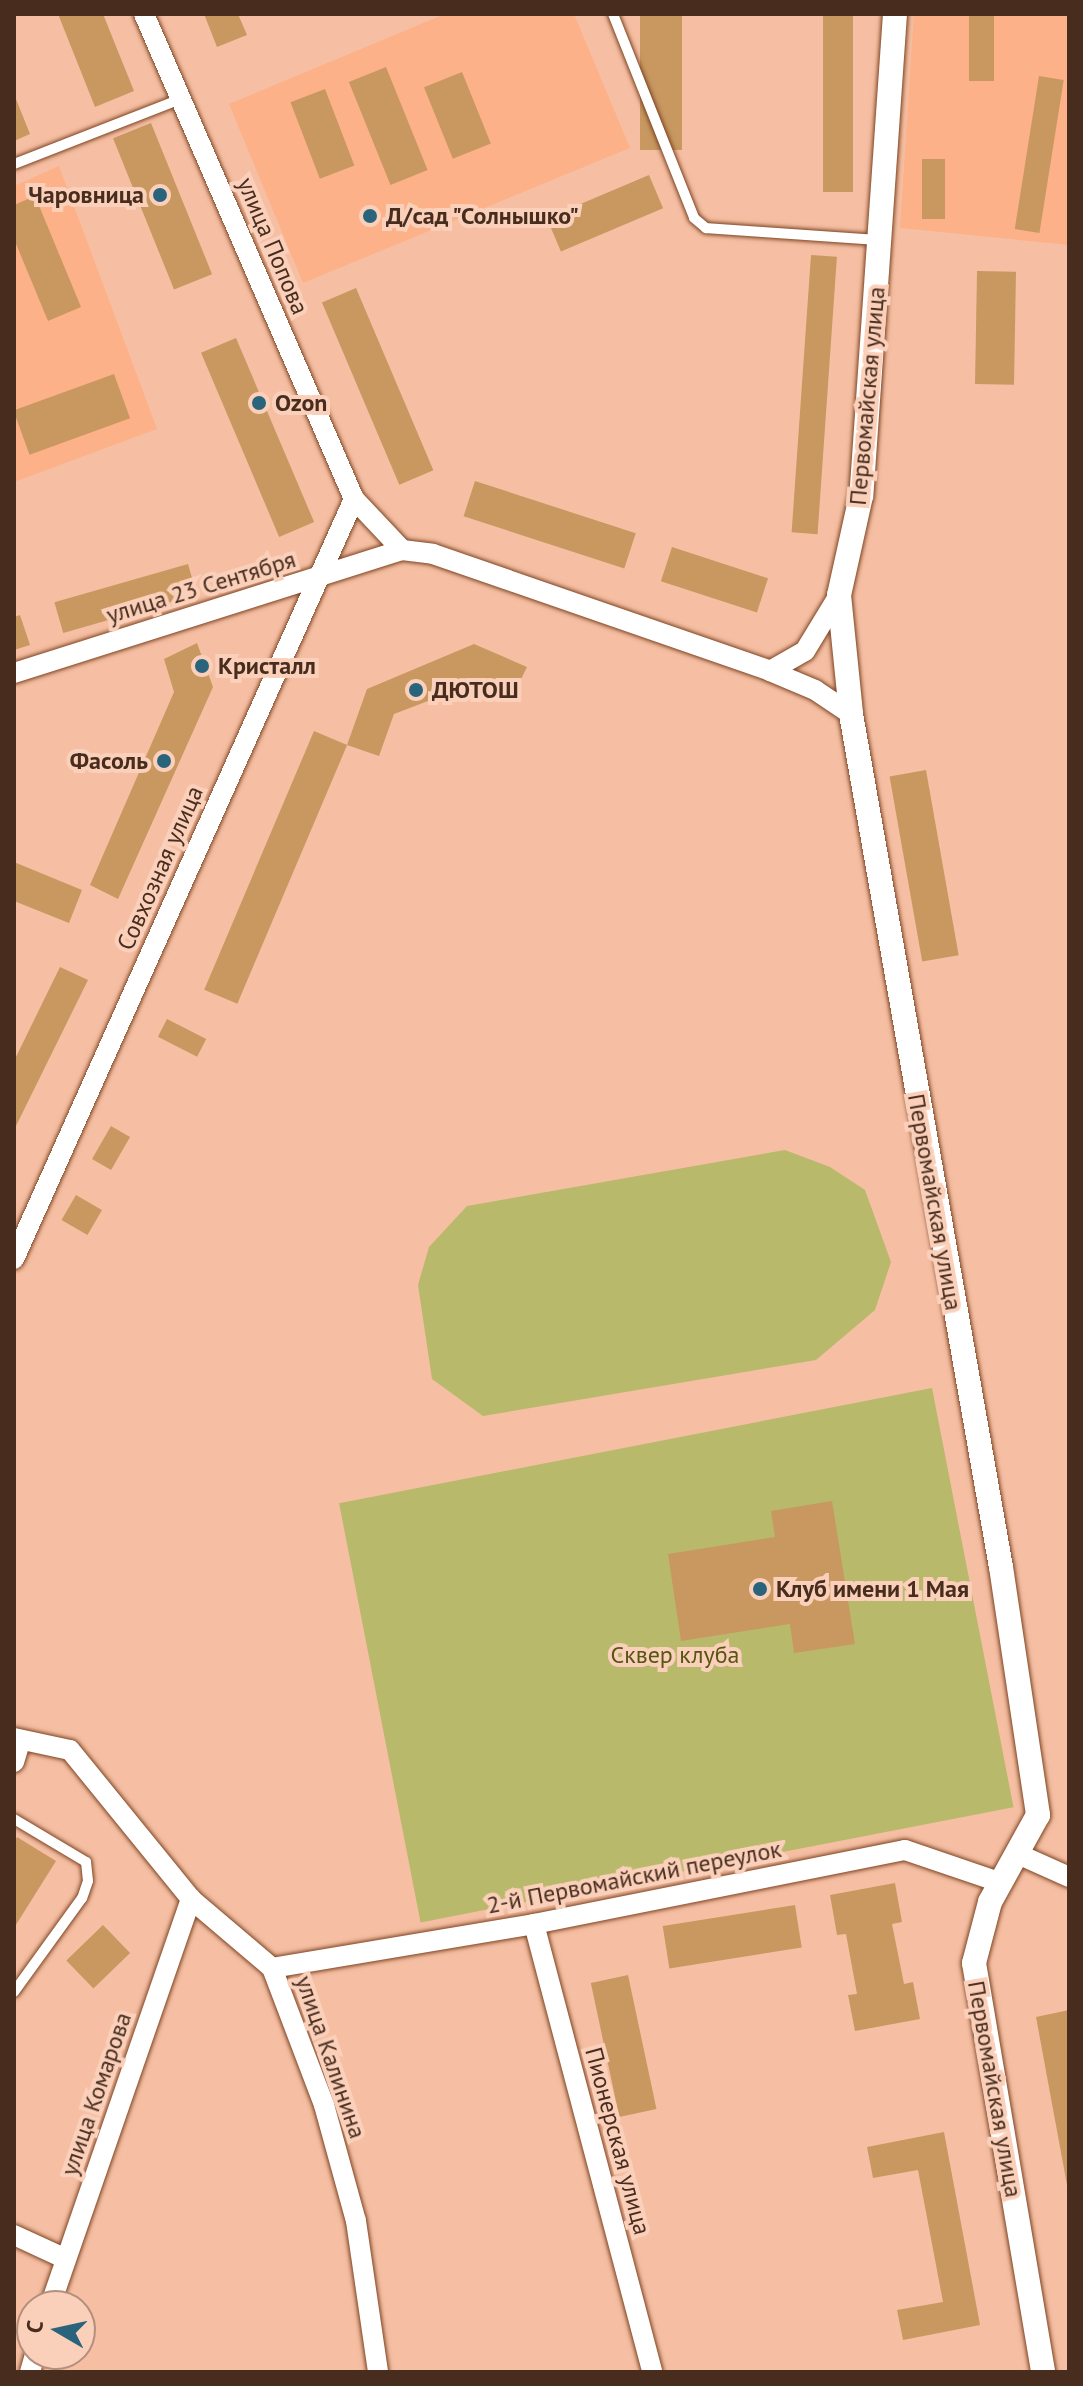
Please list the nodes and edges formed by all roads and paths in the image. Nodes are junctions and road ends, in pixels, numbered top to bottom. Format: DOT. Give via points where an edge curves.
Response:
graph roads {
  1 [pos="144,14"];
  2 [pos="613,14"];
  3 [pos="895,14"];
  4 [pos="181,99"];
  5 [pos="14,164"];
  6 [pos="879,240"];
  7 [pos="354,499"];
  8 [pos="402,550"];
  9 [pos="319,578"];
  10 [pos="839,595"];
  11 [pos="770,671"];
  12 [pos="14,673"];
  13 [pos="851,714"];
  14 [pos="14,1259"];
  15 [pos="16,1747"];
  16 [pos="14,1819"];
  17 [pos="1020,1855"];
  18 [pos="1069,1877"];
  19 [pos="1002,1883"];
  20 [pos="191,1899"];
  21 [pos="534,1924"];
  22 [pos="272,1968"];
  23 [pos="14,1992"];
  24 [pos="14,2235"];
  25 [pos="66,2259"];
  26 [pos="55,2290"];
  27 [pos="378,2372"];
  28 [pos="652,2372"];
  29 [pos="1043,2372"];
  1 -- 4 [label="street, улица Попова"];
  2 -- 6 [label="lane" via="694,218 706,228"];
  3 -- 6 [label="street, Первомайская улица"];
  4 -- 5 [label="lane"];
  4 -- 7 [label="street, улица Попова"];
  6 -- 10 [label="street, Первомайская улица" via="861,496"];
  7 -- 8 [label="street"];
  7 -- 9 [label="street, Совхозная улица"];
  8 -- 9 [label="street, улица 23 Сентября"];
  8 -- 11 [label="street, улица 23 Сентября" via="433,554"];
  9 -- 12 [label="street, улица 23 Сентября"];
  9 -- 14 [label="street, Совхозная улица"];
  10 -- 11 [label="street" via="805,651"];
  10 -- 13 [label="street, Первомайская улица"];
  11 -- 13 [label="street, улица 23 Сентября" via="815,690"];
  13 -- 17 [label="street, Первомайская улица" via="1001,1567 1038,1815"];
  15 -- 20 [label="street, улица Калинина" via="70,1750"];
  16 -- 23 [label="lane" via="86,1862 88,1881 82,1898"];
  17 -- 18 [label="street"];
  17 -- 19 [label="street, Первомайская улица"];
  19 -- 21 [label="street, 2-й Первомайский переулок" via="905,1850"];
  19 -- 29 [label="street, Первомайская улица" via="990,1902 974,1963"];
  20 -- 22 [label="street, улица Калинина"];
  20 -- 25 [label="street, улица Комарова"];
  21 -- 22 [label="street, 2-й Первомайский переулок"];
  21 -- 28 [label="street, Пионерская улица"];
  22 -- 27 [label="street, улица Калинина" via="324,2105 356,2221"];
  24 -- 25 [label="street"];
  25 -- 26 [label="street, улица Комарова"];
}
